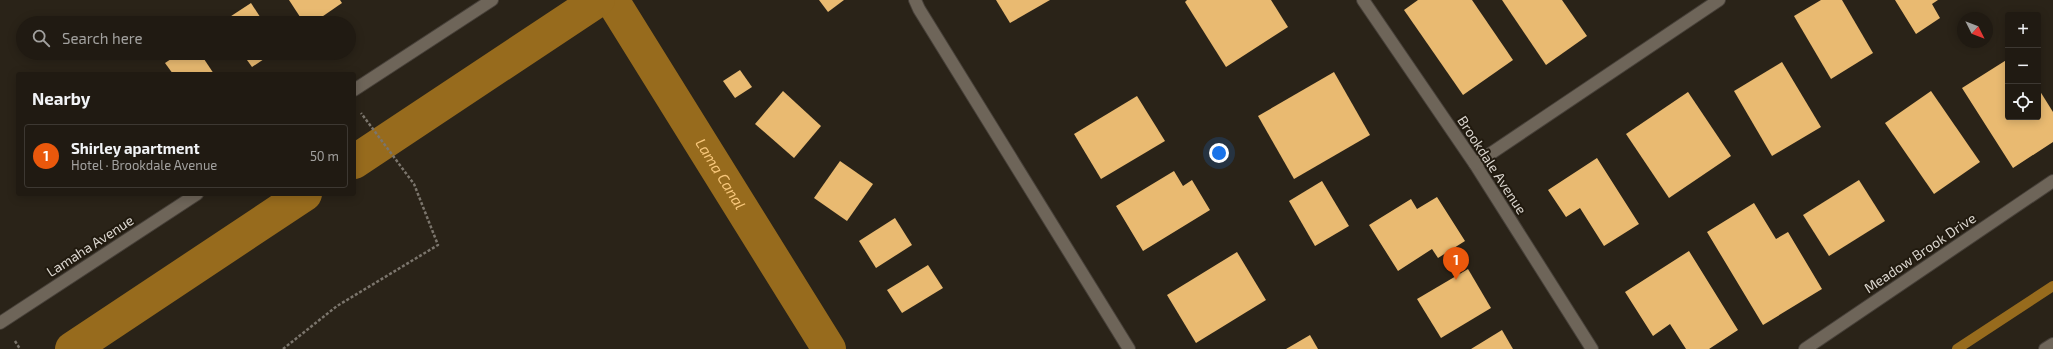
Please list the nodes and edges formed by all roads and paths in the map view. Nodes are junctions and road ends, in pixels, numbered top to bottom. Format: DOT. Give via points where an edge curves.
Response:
graph roads {
  1 [pos="915,0"];
  2 [pos="1363,0"];
  3 [pos="1719,0"];
  4 [pos="490,1"];
  5 [pos="356,89"];
  6 [pos="359,110"];
  7 [pos="1475,164"];
  8 [pos="2053,181"];
  9 [pos="194,196"];
  10 [pos="0,323"];
  11 [pos="2053,344"];
  12 [pos="283,349"];
  13 [pos="1129,349"];
  14 [pos="1592,349"];
  15 [pos="1805,349"];
  16 [pos="2045,349"];
  1 -- 13 [label="street"];
  2 -- 7 [label="street, Brookdale Avenue"];
  3 -- 7 [label="street"];
  4 -- 5 [label="street"];
  6 -- 12 [label="path" via="414,184 438,245 337,306"];
  7 -- 14 [label="street, Brookdale Avenue"];
  8 -- 15 [label="street, Meadow Brook Drive"];
  9 -- 10 [label="street, Lamaha Avenue"];
  11 -- 16 [label="street"];
}
